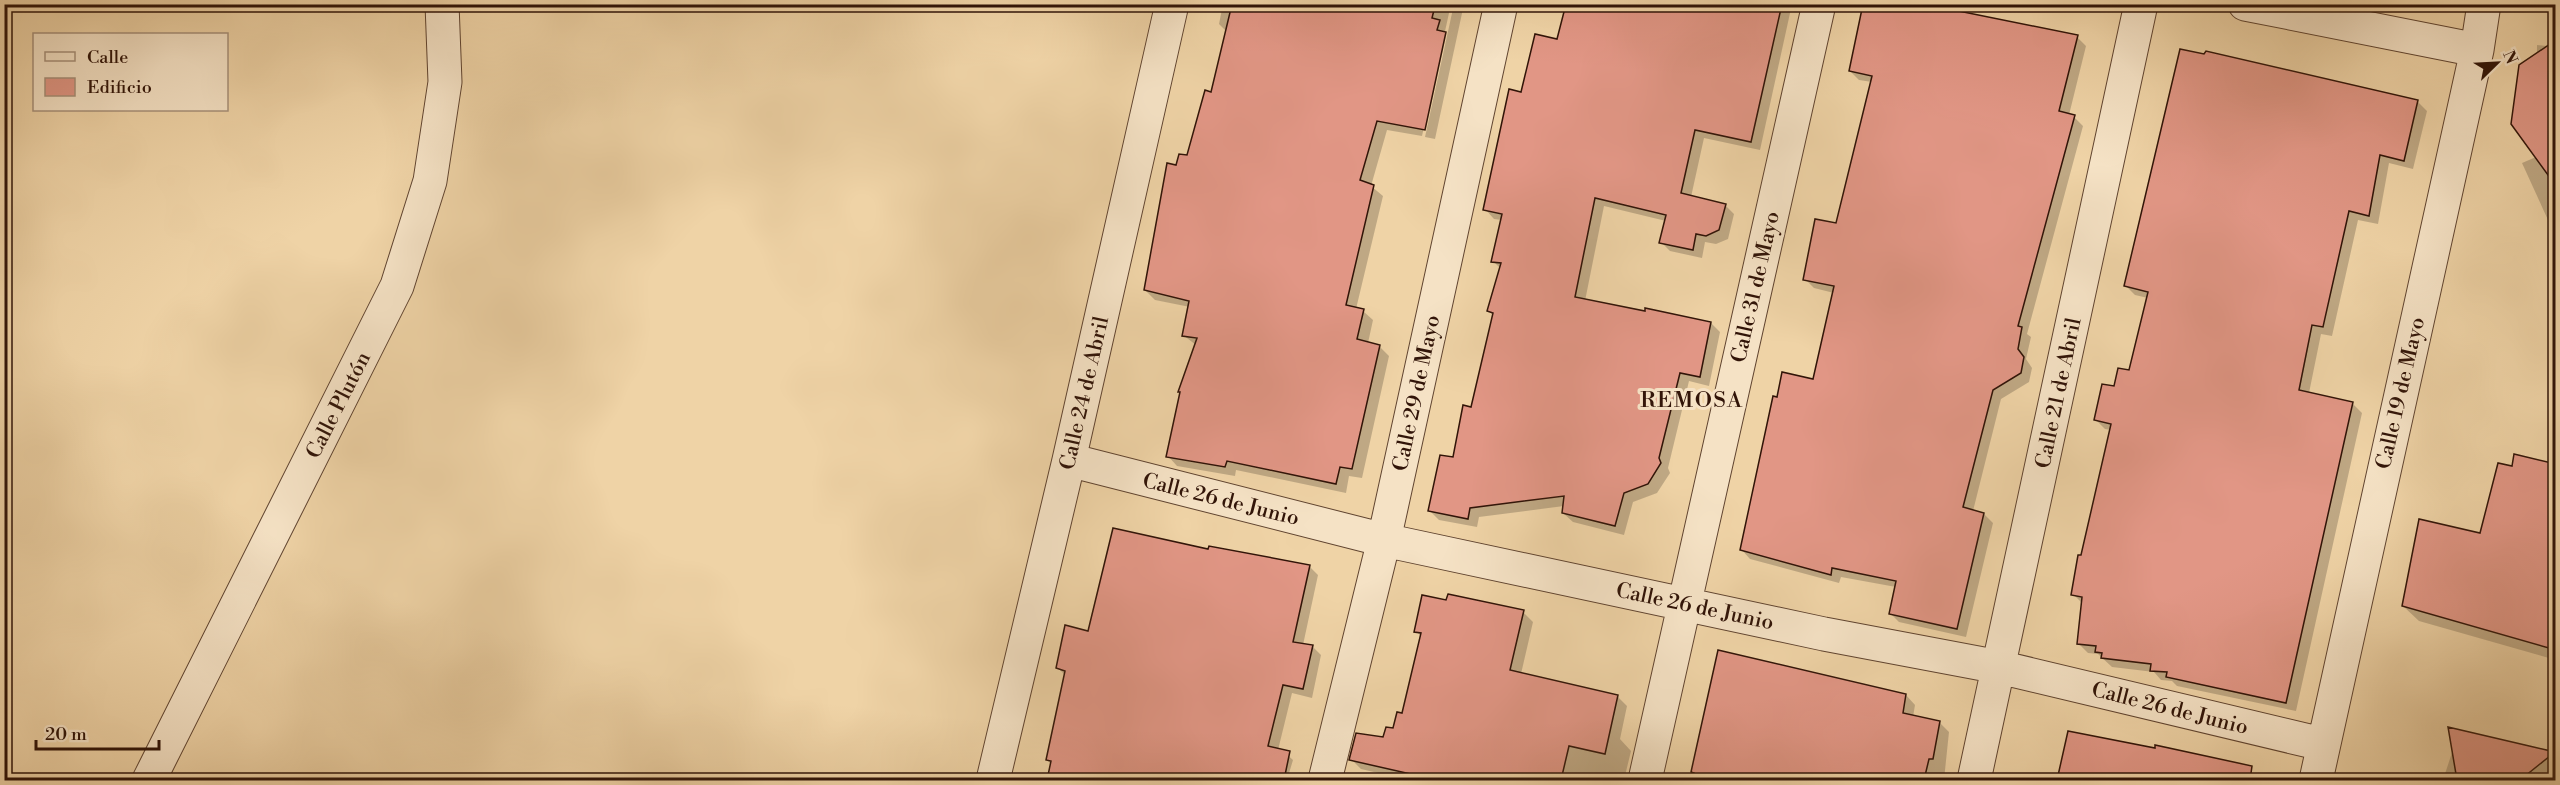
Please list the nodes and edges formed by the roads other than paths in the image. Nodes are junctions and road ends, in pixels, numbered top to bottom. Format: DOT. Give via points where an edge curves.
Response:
graph roads {
  1 [pos="442,4"];
  2 [pos="1172,4"];
  3 [pos="1501,4"];
  4 [pos="1819,4"];
  5 [pos="2141,4"];
  6 [pos="2246,4"];
  7 [pos="2484,4"];
  8 [pos="2477,50"];
  9 [pos="1069,460"];
  10 [pos="1384,540"];
  11 [pos="1683,603"];
  12 [pos="1999,667"];
  13 [pos="2322,744"];
  14 [pos="149,780"];
  15 [pos="993,780"];
  16 [pos="1325,780"];
  17 [pos="1644,780"];
  18 [pos="1974,780"];
  19 [pos="2316,780"];
  1 -- 14 [label="street, Calle Plutón" via="445,82 430,181 397,286"];
  2 -- 9 [label="street, Calle 24 de Abril"];
  3 -- 10 [label="street, Calle 29 de Mayo"];
  4 -- 11 [label="street, Calle 31 de Mayo"];
  5 -- 12 [label="street, Calle 21 de Abril"];
  6 -- 8 [label="street"];
  7 -- 8 [label="street, Calle 19 de Mayo"];
  8 -- 13 [label="street, Calle 19 de Mayo"];
  9 -- 10 [label="street, Calle 26 de Junio"];
  9 -- 15 [label="street, Calle 24 de Abril"];
  10 -- 11 [label="street, Calle 26 de Junio"];
  10 -- 16 [label="street, Calle 29 de Mayo"];
  11 -- 12 [label="street, Calle 26 de Junio"];
  11 -- 17 [label="street, Calle 31 de Mayo"];
  12 -- 13 [label="street, Calle 26 de Junio"];
  12 -- 18 [label="street, Calle 21 de Abril"];
  13 -- 19 [label="street, Calle 19 de Mayo"];
}
